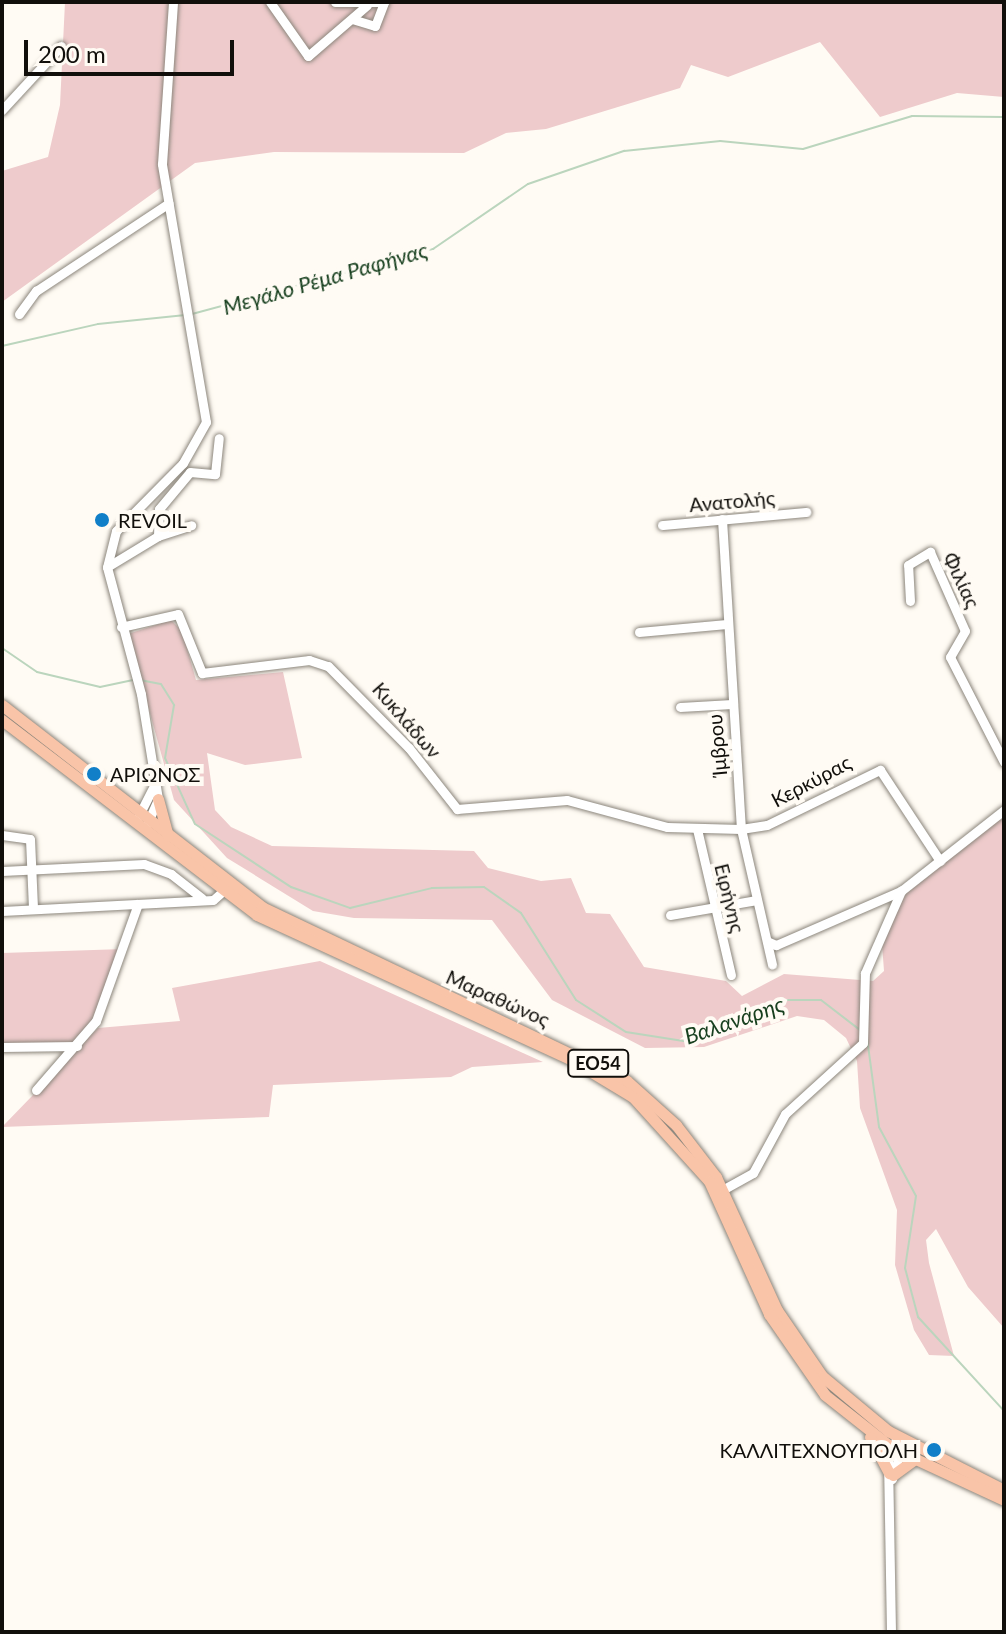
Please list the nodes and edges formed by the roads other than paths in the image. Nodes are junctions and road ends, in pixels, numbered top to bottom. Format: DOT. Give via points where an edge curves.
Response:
graph roads {
  1 [pos="173,2"];
  2 [pos="270,2"];
  3 [pos="335,2"];
  4 [pos="384,2"];
  5 [pos="364,4"];
  6 [pos="352,19"];
  7 [pos="61,46"];
  8 [pos="2,110"];
  9 [pos="169,203"];
  10 [pos="19,314"];
  11 [pos="219,438"];
  12 [pos="806,512"];
  13 [pos="722,519"];
  14 [pos="191,525"];
  15 [pos="662,525"];
  16 [pos="158,536"];
  17 [pos="107,567"];
  18 [pos="910,601"];
  19 [pos="727,624"];
  20 [pos="121,627"];
  21 [pos="639,632"];
  22 [pos="732,704"];
  23 [pos="2,705"];
  24 [pos="680,707"];
  25 [pos="2,720"];
  26 [pos="1004,762"];
  27 [pos="153,783"];
  28 [pos="158,799"];
  29 [pos="1004,810"];
  30 [pos="141,823"];
  31 [pos="697,829"];
  32 [pos="741,829"];
  33 [pos="2,835"];
  34 [pos="168,836"];
  35 [pos="940,861"];
  36 [pos="32,868"];
  37 [pos="2,871"];
  38 [pos="901,891"];
  39 [pos="222,892"];
  40 [pos="202,898"];
  41 [pos="757,900"];
  42 [pos="138,904"];
  43 [pos="33,909"];
  44 [pos="712,910"];
  45 [pos="2,911"];
  46 [pos="670,915"];
  47 [pos="767,941"];
  48 [pos="772,964"];
  49 [pos="731,975"];
  50 [pos="77,1046"];
  51 [pos="2,1047"];
  52 [pos="36,1090"];
  53 [pos="724,1189"];
  54 [pos="862,1427"];
  55 [pos="898,1444"];
  56 [pos="915,1459"];
  57 [pos="891,1477"];
  58 [pos="1004,1490"];
  59 [pos="1004,1500"];
  60 [pos="892,1631"];
  1 -- 9 [label="street" via="162,154"];
  2 -- 6 [label="street" via="301,51 314,55"];
  3 -- 5 [label="street"];
  4 -- 5 [label="street"];
  4 -- 6 [label="street" via="375,26"];
  5 -- 6 [label="street"];
  7 -- 8 [label="street"];
  9 -- 10 [label="street" via="36,291"];
  9 -- 17 [label="street" via="206,426 183,463 116,531"];
  11 -- 16 [label="street" via="215,474 190,472 179,482 159,509"];
  12 -- 13 [label="street, Ανατολής"];
  13 -- 15 [label="street, Ανατολής"];
  13 -- 19 [label="street, Ίμβρου"];
  14 -- 16 [label="street"];
  16 -- 17 [label="street"];
  17 -- 20 [label="street"];
  18 -- 26 [label="street, Φιλίας" via="908,565 930,552 965,631 950,657"];
  19 -- 21 [label="street"];
  19 -- 22 [label="street, Ίμβρου"];
  20 -- 27 [label="street" via="140,689"];
  20 -- 31 [label="street, Κυκλάδων" via="178,614 202,673 309,660 328,666 409,748 457,809 567,800"];
  22 -- 24 [label="street"];
  22 -- 32 [label="street, Ίμβρου"];
  23 -- 30 [label="main road, Μαραθώνος / ΕΟ54"];
  25 -- 30 [label="main road, Μαραθώνος / ΕΟ54"];
  27 -- 28 [label="street"];
  27 -- 30 [label="street"];
  28 -- 30 [label="street"];
  28 -- 34 [label="main road"];
  29 -- 35 [label="street"];
  30 -- 34 [label="main road, Μαραθώνος / ΕΟ54"];
  30 -- 39 [label="main road, Μαραθώνος / ΕΟ54"];
  31 -- 32 [label="street, Κερκύρας"];
  31 -- 44 [label="street, Ειρήνης"];
  32 -- 35 [label="street, Κερκύρας" via="767,825 880,770"];
  32 -- 41 [label="street, Ίμβρου"];
  33 -- 36 [label="street" via="28,835"];
  34 -- 53 [label="main road, Μαραθώνος / ΕΟ54" via="282,919 627,1081 687,1136"];
  35 -- 38 [label="street"];
  36 -- 37 [label="street"];
  36 -- 40 [label="street" via="144,864"];
  36 -- 43 [label="street"];
  38 -- 47 [label="street" via="776,945"];
  38 -- 53 [label="street" via="865,973 868,1020 863,1043 785,1114 753,1173"];
  39 -- 40 [label="street"];
  39 -- 54 [label="main road, Μαραθώνος / ΕΟ54" via="315,945 581,1064 646,1107 709,1181 788,1346 830,1401"];
  40 -- 42 [label="street"];
  41 -- 44 [label="street"];
  41 -- 47 [label="street, Ίμβρου"];
  42 -- 43 [label="street"];
  42 -- 50 [label="street" via="118,976"];
  43 -- 45 [label="street"];
  44 -- 46 [label="street"];
  44 -- 49 [label="street, Ειρήνης"];
  47 -- 48 [label="street, Ίμβρου"];
  50 -- 51 [label="street"];
  50 -- 52 [label="street"];
  53 -- 55 [label="main road, Μαραθώνος / ΕΟ54" via="770,1298 804,1355 834,1389"];
  54 -- 55 [label="main road, Μαραθώνος / ΕΟ54"];
  54 -- 57 [label="main road"];
  55 -- 56 [label="main road, Μαραθώνος / ΕΟ54"];
  55 -- 57 [label="street"];
  55 -- 58 [label="main road, Μαραθώνος / ΕΟ54"];
  56 -- 57 [label="main road"];
  56 -- 59 [label="main road, Μαραθώνος / ΕΟ54"];
  57 -- 60 [label="street"];
}
